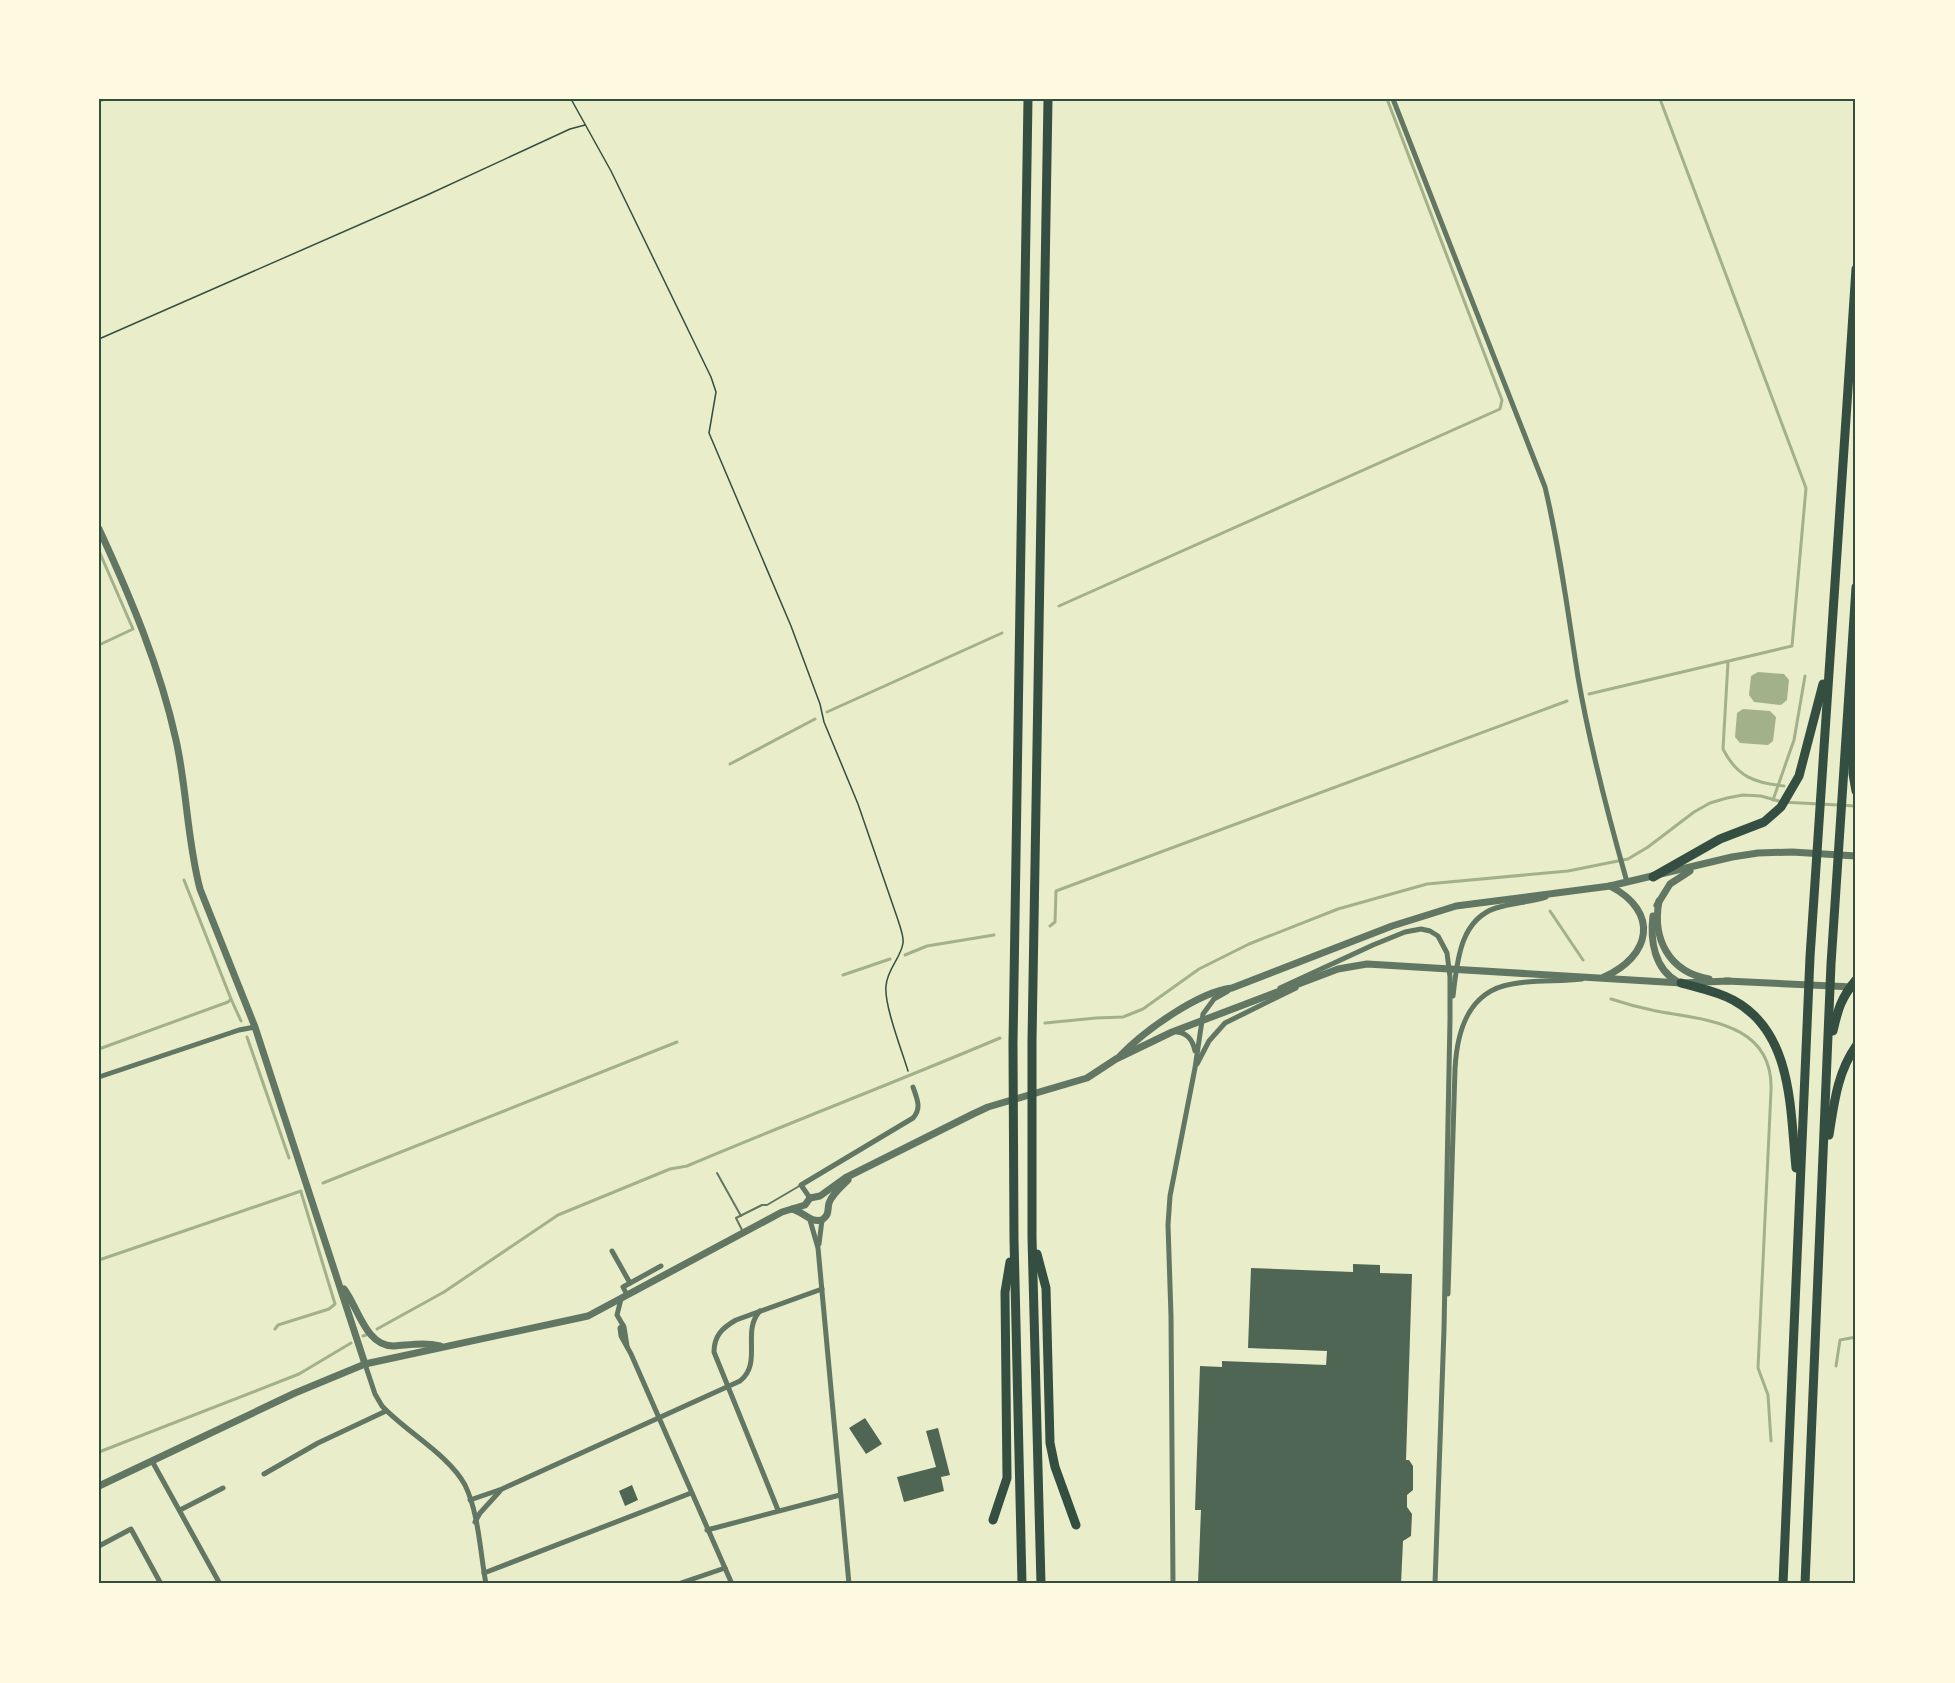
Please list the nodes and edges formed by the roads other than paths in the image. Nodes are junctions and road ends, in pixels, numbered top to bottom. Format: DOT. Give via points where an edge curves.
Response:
graph roads {
  1 [pos="1028,99"];
  2 [pos="1048,99"];
  3 [pos="1393,99"];
  4 [pos="1856,269"];
  5 [pos="99,529"];
  6 [pos="1856,587"];
  7 [pos="1828,664"];
  8 [pos="1850,678"];
  9 [pos="1856,736"];
  10 [pos="1856,791"];
  11 [pos="1856,856"];
  12 [pos="1703,864"];
  13 [pos="1653,877"];
  14 [pos="1627,882"];
  15 [pos="1610,886"];
  16 [pos="1568,891"];
  17 [pos="1659,901"];
  18 [pos="1324,975"];
  19 [pos="1597,978"];
  20 [pos="1856,980"];
  21 [pos="1729,981"];
  22 [pos="1680,983"];
  23 [pos="1856,987"];
  24 [pos="1232,988"];
  25 [pos="1274,993"];
  26 [pos="1210,1002"];
  27 [pos="1218,1014"];
  28 [pos="1450,1019"];
  29 [pos="1202,1022"];
  30 [pos="255,1027"];
  31 [pos="1172,1032"];
  32 [pos="1856,1046"];
  33 [pos="1116,1059"];
  34 [pos="1827,1060"];
  35 [pos="1195,1068"];
  36 [pos="99,1077"];
  37 [pos="913,1087"];
  38 [pos="857,1172"];
  39 [pos="717,1173"];
  40 [pos="801,1185"];
  41 [pos="820,1196"];
  42 [pos="810,1198"];
  43 [pos="1799,1199"];
  44 [pos="1821,1200"];
  45 [pos="829,1204"];
  46 [pos="805,1205"];
  47 [pos="791,1209"];
  48 [pos="741,1216"];
  49 [pos="808,1218"];
  50 [pos="822,1220"];
  51 [pos="743,1233"];
  52 [pos="1032,1237"];
  53 [pos="1014,1239"];
  54 [pos="818,1248"];
  55 [pos="612,1251"];
  56 [pos="661,1266"];
  57 [pos="630,1283"];
  58 [pos="340,1285"];
  59 [pos="822,1290"];
  60 [pos="624,1297"];
  61 [pos="760,1311"];
  62 [pos="736,1320"];
  63 [pos="1444,1329"];
  64 [pos="750,1330"];
  65 [pos="443,1346"];
  66 [pos="365,1364"];
  67 [pos="728,1386"];
  68 [pos="386,1411"];
  69 [pos="659,1418"];
  70 [pos="152,1461"];
  71 [pos="264,1474"];
  72 [pos="99,1486"];
  73 [pos="223,1488"];
  74 [pos="502,1489"];
  75 [pos="691,1493"];
  76 [pos="840,1495"];
  77 [pos="470,1500"];
  78 [pos="180,1510"];
  79 [pos="778,1510"];
  80 [pos="993,1520"];
  81 [pos="476,1522"];
  82 [pos="1076,1525"];
  83 [pos="707,1530"];
  84 [pos="99,1546"];
  85 [pos="725,1568"];
  86 [pos="484,1573"];
  87 [pos="161,1584"];
  88 [pos="220,1584"];
  89 [pos="486,1584"];
  90 [pos="678,1584"];
  91 [pos="732,1584"];
  92 [pos="849,1584"];
  93 [pos="1022,1584"];
  94 [pos="1041,1584"];
  95 [pos="1173,1584"];
  96 [pos="1435,1584"];
  97 [pos="1783,1584"];
  98 [pos="1805,1584"];
  1 -- 53 [label="highway" via="1013,1044"];
  2 -- 52 [label="highway"];
  3 -- 14 [label="street" via="1545,487 1600,788"];
  4 -- 7 [label="highway"];
  5 -- 30 [label="street" via="131,601 162,689 180,757 200,889"];
  6 -- 8 [label="highway"];
  7 -- 13 [label="highway" via="1798,776 1781,807 1764,822 1720,839"];
  7 -- 43 [label="highway"];
  8 -- 9 [label="highway"];
  8 -- 10 [label="highway"];
  8 -- 34 [label="highway"];
  11 -- 12 [label="street" via="1758,853"];
  12 -- 13 [label="street"];
  12 -- 17 [label="street" via="1679,876"];
  13 -- 14 [label="street"];
  14 -- 15 [label="street"];
  15 -- 16 [label="street"];
  15 -- 19 [label="street" via="1637,910 1643,936 1634,958 1619,970"];
  16 -- 24 [label="street" via="1475,902 1432,912"];
  16 -- 28 [label="street" via="1498,908 1476,920 1467,931 1460,952"];
  17 -- 21 [label="street" via="1657,929 1661,943 1676,964 1696,976"];
  17 -- 22 [label="street" via="1652,927 1655,952 1664,971"];
  18 -- 19 [label="street" via="1366,964"];
  18 -- 25 [label="street"];
  18 -- 35 [label="street" via="1225,1023 1209,1041"];
  19 -- 22 [label="street"];
  19 -- 63 [label="street" via="1509,984 1477,1002 1462,1026 1455,1069 1449,1282"];
  20 -- 34 [label="highway" via="1838,1006"];
  21 -- 22 [label="street"];
  21 -- 23 [label="street"];
  22 -- 43 [label="highway" via="1734,1001 1759,1021 1774,1042 1786,1075"];
  24 -- 26 [label="street"];
  24 -- 33 [label="street" via="1183,1009"];
  25 -- 27 [label="street"];
  25 -- 28 [label="street" via="1373,945 1421,928 1438,936 1447,953"];
  26 -- 27 [label="street"];
  26 -- 29 [label="street"];
  27 -- 29 [label="street"];
  28 -- 63 [label="street"];
  29 -- 31 [label="street"];
  29 -- 35 [label="street"];
  30 -- 36 [label="street"];
  30 -- 58 [label="street"];
  31 -- 33 [label="street"];
  31 -- 35 [label="street" via="1190,1038"];
  32 -- 44 [label="highway" via="1838,1082"];
  33 -- 38 [label="street" via="1087,1078 988,1107"];
  34 -- 44 [label="highway"];
  35 -- 95 [label="street" via="1168,1225"];
  37 -- 40 [label="street" via="919,1105 913,1118"];
  38 -- 41 [label="street"];
  38 -- 45 [label="street" via="838,1189"];
  39 -- 48 [label="lane"];
  40 -- 42 [label="street"];
  40 -- 48 [label="lane"];
  41 -- 42 [label="street"];
  41 -- 45 [label="street"];
  42 -- 46 [label="street"];
  43 -- 97 [label="highway"];
  44 -- 98 [label="highway"];
  45 -- 50 [label="street" via="830,1210"];
  46 -- 47 [label="street"];
  46 -- 49 [label="street"];
  47 -- 49 [label="street"];
  47 -- 51 [label="street"];
  48 -- 51 [label="lane" via="736,1218"];
  49 -- 50 [label="street"];
  49 -- 54 [label="street"];
  50 -- 54 [label="street"];
  51 -- 60 [label="street"];
  52 -- 82 [label="highway" via="1046,1288 1050,1443"];
  52 -- 94 [label="highway"];
  53 -- 80 [label="highway" via="1005,1292 1007,1478"];
  53 -- 93 [label="highway"];
  54 -- 59 [label="street"];
  55 -- 57 [label="street"];
  56 -- 57 [label="street"];
  57 -- 60 [label="street" via="623,1287"];
  58 -- 65 [label="street" via="370,1334 380,1343"];
  58 -- 66 [label="street"];
  59 -- 61 [label="street"];
  59 -- 76 [label="street"];
  60 -- 65 [label="street" via="571,1321"];
  60 -- 69 [label="street" via="617,1315 623,1324 620,1332"];
  61 -- 62 [label="street"];
  61 -- 64 [label="street"];
  62 -- 64 [label="street"];
  62 -- 67 [label="street" via="725,1326 714,1343"];
  63 -- 96 [label="street"];
  64 -- 67 [label="street" via="751,1368 747,1375"];
  65 -- 66 [label="street"];
  66 -- 68 [label="street" via="375,1394"];
  66 -- 70 [label="street"];
  67 -- 69 [label="street"];
  67 -- 79 [label="street"];
  68 -- 71 [label="street"];
  68 -- 77 [label="street" via="454,1470"];
  69 -- 74 [label="street"];
  69 -- 75 [label="street"];
  70 -- 72 [label="street"];
  70 -- 78 [label="street"];
  73 -- 78 [label="street"];
  74 -- 77 [label="street"];
  74 -- 81 [label="street"];
  75 -- 83 [label="street"];
  75 -- 86 [label="street"];
  76 -- 79 [label="street"];
  76 -- 92 [label="street"];
  77 -- 81 [label="street"];
  78 -- 88 [label="street"];
  79 -- 83 [label="street"];
  81 -- 86 [label="street"];
  83 -- 85 [label="street"];
  84 -- 87 [label="street" via="131,1529"];
  85 -- 90 [label="street"];
  85 -- 91 [label="street"];
  86 -- 89 [label="street"];
}
